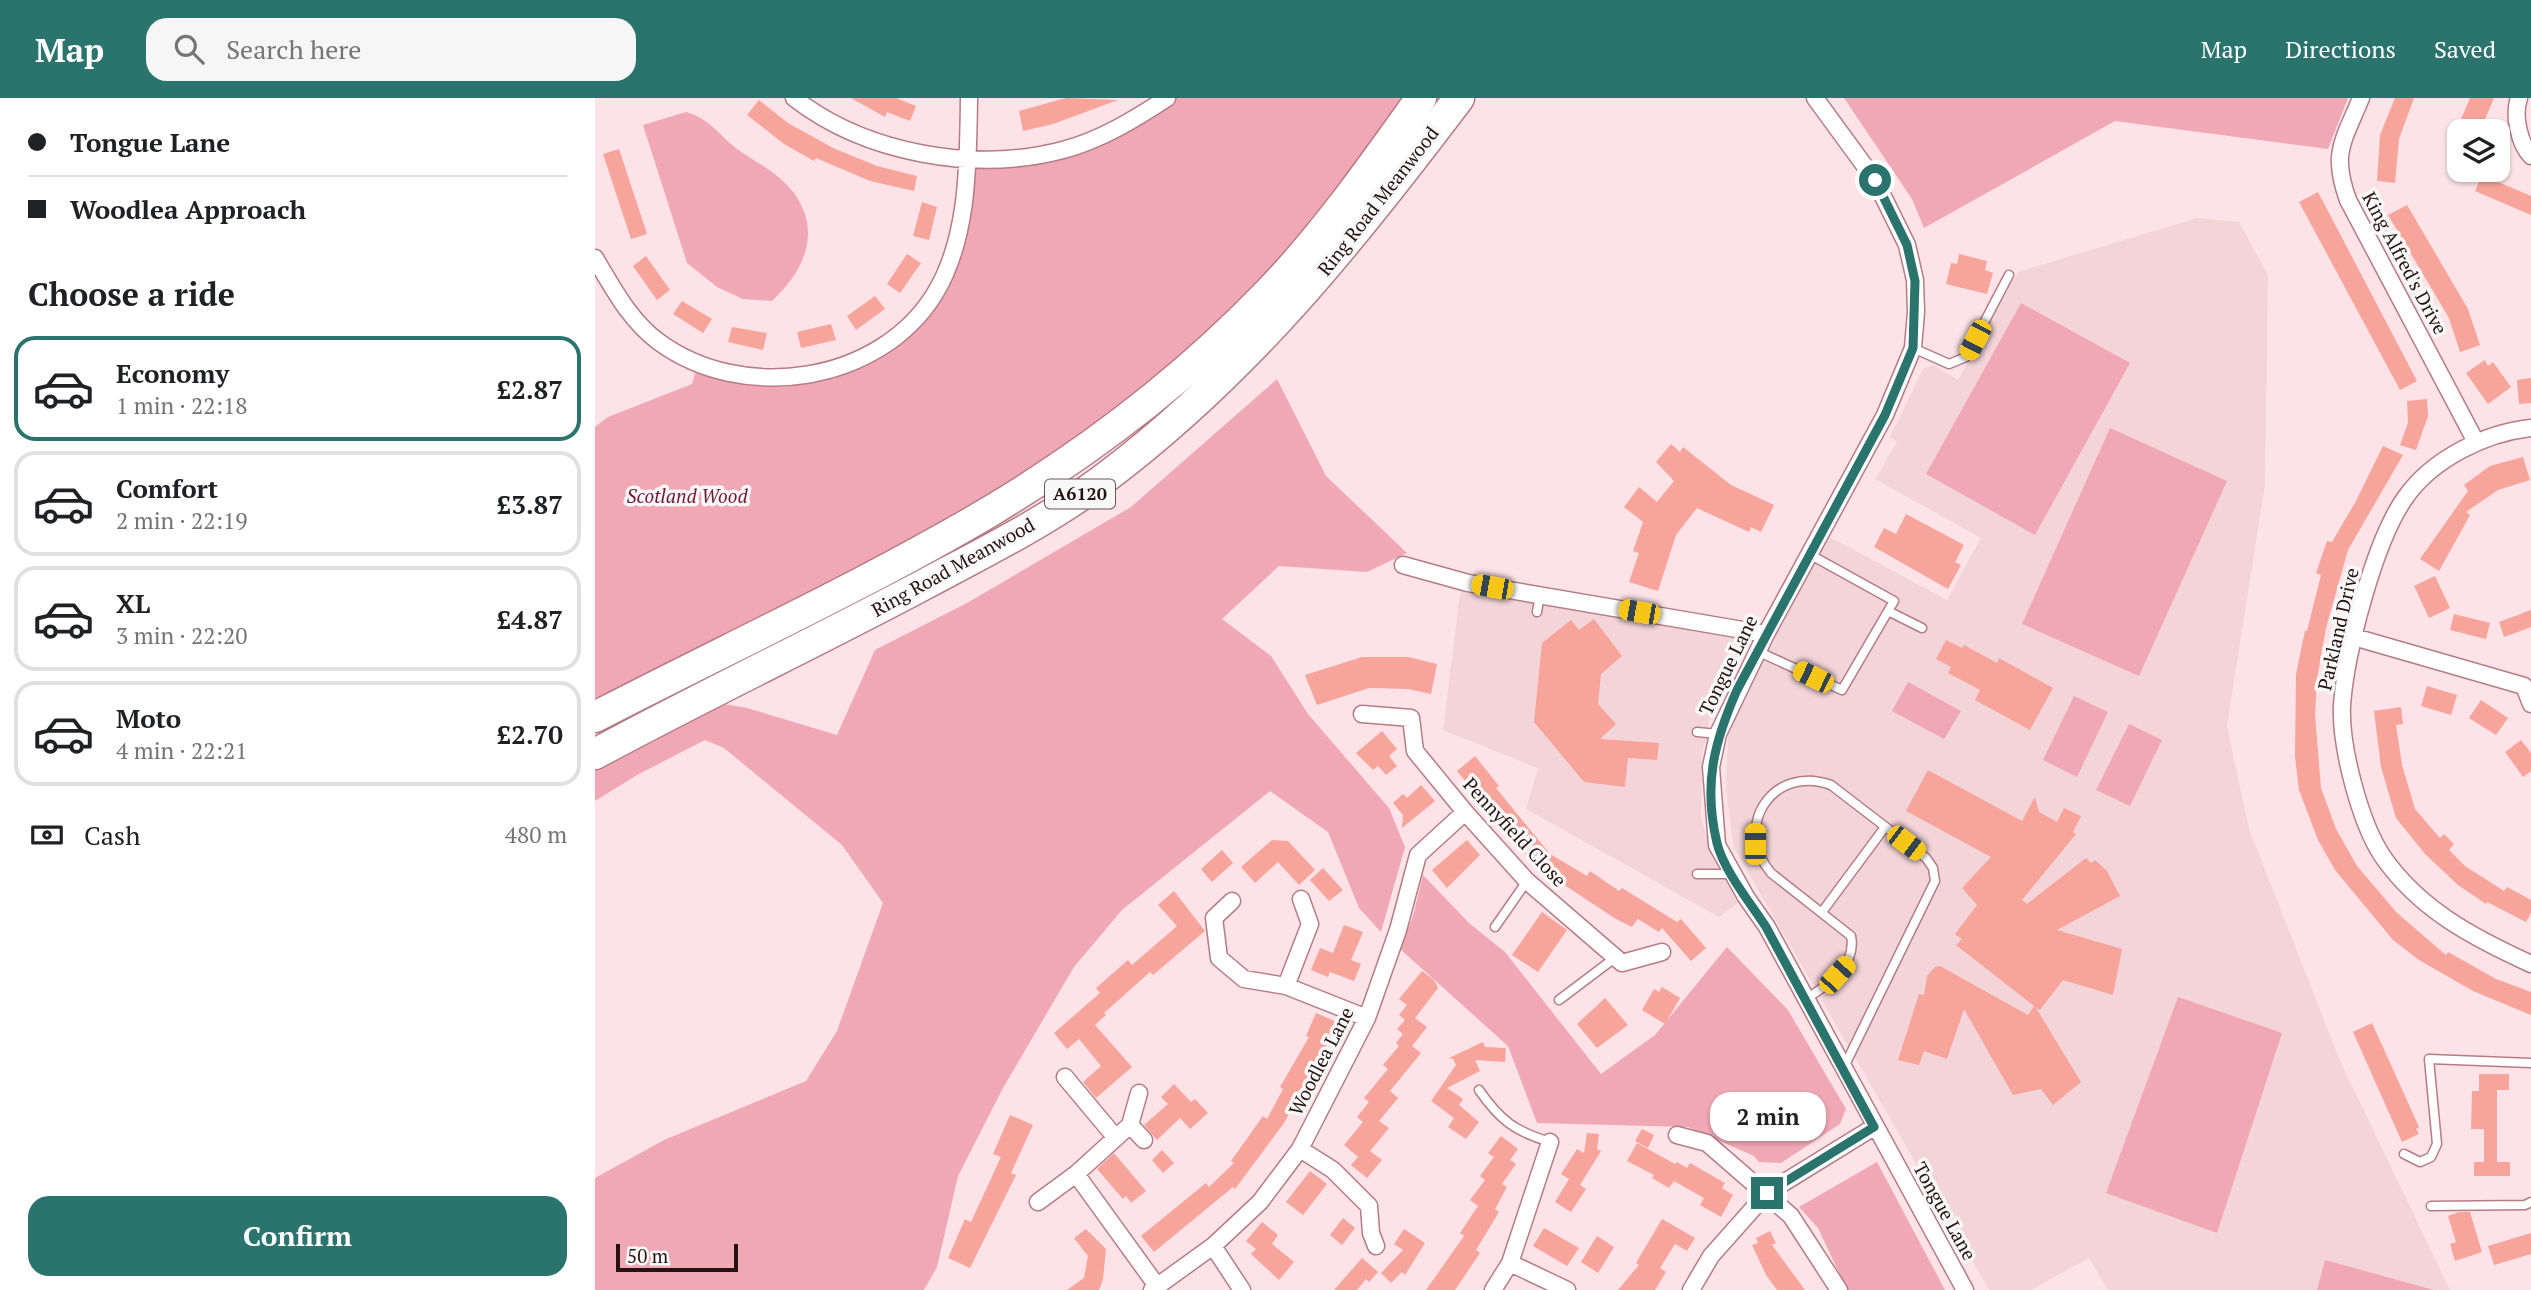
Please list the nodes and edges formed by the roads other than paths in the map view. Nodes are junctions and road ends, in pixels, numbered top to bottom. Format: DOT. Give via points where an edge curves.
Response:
graph roads {
  1 [pos="794,98"];
  2 [pos="969,98"];
  3 [pos="1167,98"];
  4 [pos="1421,98"];
  5 [pos="1459,98"];
  6 [pos="1815,98"];
  7 [pos="2361,98"];
  8 [pos="2519,98"];
  9 [pos="2531,156"];
  10 [pos="968,158"];
  11 [pos="595,258"];
  12 [pos="2009,275"];
  13 [pos="1913,348"];
  14 [pos="2531,428"];
  15 [pos="2476,442"];
  16 [pos="1809,554"];
  17 [pos="1403,565"];
  18 [pos="1888,611"];
  19 [pos="1922,628"];
  20 [pos="1766,634"];
  21 [pos="2354,637"];
  22 [pos="1757,651"];
  23 [pos="2528,683"];
  24 [pos="2531,704"];
  25 [pos="1362,714"];
  26 [pos="595,717"];
  27 [pos="1697,732"];
  28 [pos="1718,734"];
  29 [pos="595,754"];
  30 [pos="1465,812"];
  31 [pos="1885,827"];
  32 [pos="1697,874"];
  33 [pos="1733,874"];
  34 [pos="1527,881"];
  35 [pos="1301,899"];
  36 [pos="1232,901"];
  37 [pos="1822,912"];
  38 [pos="1495,927"];
  39 [pos="1662,952"];
  40 [pos="1616,957"];
  41 [pos="2531,964"];
  42 [pos="1286,986"];
  43 [pos="1806,999"];
  44 [pos="1559,1000"];
  45 [pos="1367,1018"];
  46 [pos="2531,1063"];
  47 [pos="1843,1069"];
  48 [pos="1065,1077"];
  49 [pos="1479,1090"];
  50 [pos="1139,1093"];
  51 [pos="1130,1125"];
  52 [pos="1874,1127"];
  53 [pos="1677,1135"];
  54 [pos="1116,1138"];
  55 [pos="1144,1140"];
  56 [pos="1549,1142"];
  57 [pos="1300,1149"];
  58 [pos="2404,1154"];
  59 [pos="1076,1174"];
  60 [pos="1767,1193"];
  61 [pos="1038,1202"];
  62 [pos="2531,1202"];
  63 [pos="2431,1206"];
  64 [pos="1213,1246"];
  65 [pos="1376,1246"];
  66 [pos="1510,1263"];
  67 [pos="1155,1288"];
  68 [pos="1242,1290"];
  69 [pos="1493,1290"];
  70 [pos="1567,1290"];
  71 [pos="1691,1290"];
  72 [pos="1839,1290"];
  73 [pos="1965,1290"];
  1 -- 10 [label="street" via="838,128 887,145"];
  2 -- 10 [label="street"];
  3 -- 10 [label="street" via="1124,126 1065,150 1014,160"];
  4 -- 26 [label="highway, Ring Road Meanwood / A6120" via="1354,192 1268,293 1201,355 1079,453 989,512 898,562"];
  5 -- 29 [label="highway, Ring Road Meanwood / A6120" via="1299,301 1191,408 1100,481 1004,542"];
  6 -- 13 [label="street, Tongue Lane" via="1875,180 1907,245 1915,281"];
  7 -- 15 [label="street, King Alfred's Drive" via="2339,153 2337,172"];
  8 -- 9 [label="street" via="2516,107 2523,147"];
  10 -- 11 [label="street" via="958,238 934,295 902,333 855,360 805,378 763,379 731,373 698,363 659,342 624,307"];
  12 -- 13 [label="lane" via="1966,357 1949,364"];
  13 -- 16 [label="street, Tongue Lane" via="1885,415"];
  14 -- 15 [label="street, Parkland Drive"];
  15 -- 21 [label="street, Parkland Drive" via="2434,468 2404,498 2372,568"];
  16 -- 18 [label="lane" via="1894,601"];
  16 -- 20 [label="street, Tongue Lane"];
  17 -- 20 [label="street" via="1539,604"];
  18 -- 19 [label="lane"];
  18 -- 22 [label="lane" via="1842,690"];
  20 -- 22 [label="street, Tongue Lane"];
  21 -- 23 [label="street"];
  21 -- 41 [label="street, Parkland Drive" via="2342,707 2360,811 2383,856 2417,898 2472,937"];
  22 -- 28 [label="street, Tongue Lane"];
  23 -- 24 [label="street"];
  25 -- 30 [label="street, Pennyfield Close" via="1411,718 1415,751"];
  27 -- 28 [label="lane"];
  28 -- 33 [label="street, Tongue Lane" via="1711,767 1717,845"];
  30 -- 34 [label="street, Pennyfield Close"];
  30 -- 45 [label="street, Woodlea Lane" via="1418,855"];
  31 -- 37 [label="lane"];
  31 -- 37 [label="lane" via="1831,785 1817,780 1775,791 1755,827 1760,860"];
  31 -- 47 [label="lane" via="1926,858 1935,881"];
  32 -- 33 [label="lane"];
  33 -- 43 [label="street, Tongue Lane"];
  34 -- 38 [label="lane"];
  34 -- 40 [label="street, Pennyfield Close"];
  35 -- 42 [label="street" via="1310,924"];
  36 -- 42 [label="street" via="1214,918 1219,958 1244,979"];
  37 -- 43 [label="lane" via="1850,936 1854,949 1837,975"];
  39 -- 40 [label="street" via="1622,963"];
  40 -- 44 [label="lane"];
  42 -- 45 [label="street"];
  43 -- 47 [label="street, Tongue Lane"];
  45 -- 57 [label="street, Woodlea Lane"];
  46 -- 58 [label="lane" via="2429,1059 2437,1143 2431,1157 2420,1162"];
  47 -- 52 [label="street, Tongue Lane"];
  48 -- 54 [label="street"];
  49 -- 56 [label="lane" via="1506,1123"];
  50 -- 51 [label="street"];
  51 -- 54 [label="street"];
  51 -- 55 [label="street"];
  52 -- 60 [label="street"];
  52 -- 73 [label="street, Tongue Lane"];
  53 -- 60 [label="street" via="1707,1143"];
  54 -- 59 [label="street"];
  56 -- 66 [label="street"];
  57 -- 64 [label="street, Woodlea Lane" via="1260,1202"];
  57 -- 65 [label="street" via="1333,1170 1369,1206"];
  59 -- 61 [label="street"];
  59 -- 67 [label="street"];
  60 -- 71 [label="street" via="1711,1256"];
  60 -- 72 [label="street" via="1791,1216"];
  62 -- 63 [label="lane"];
  64 -- 67 [label="street, Woodlea Lane"];
  64 -- 68 [label="street"];
  66 -- 69 [label="street"];
  66 -- 70 [label="street"];
}
